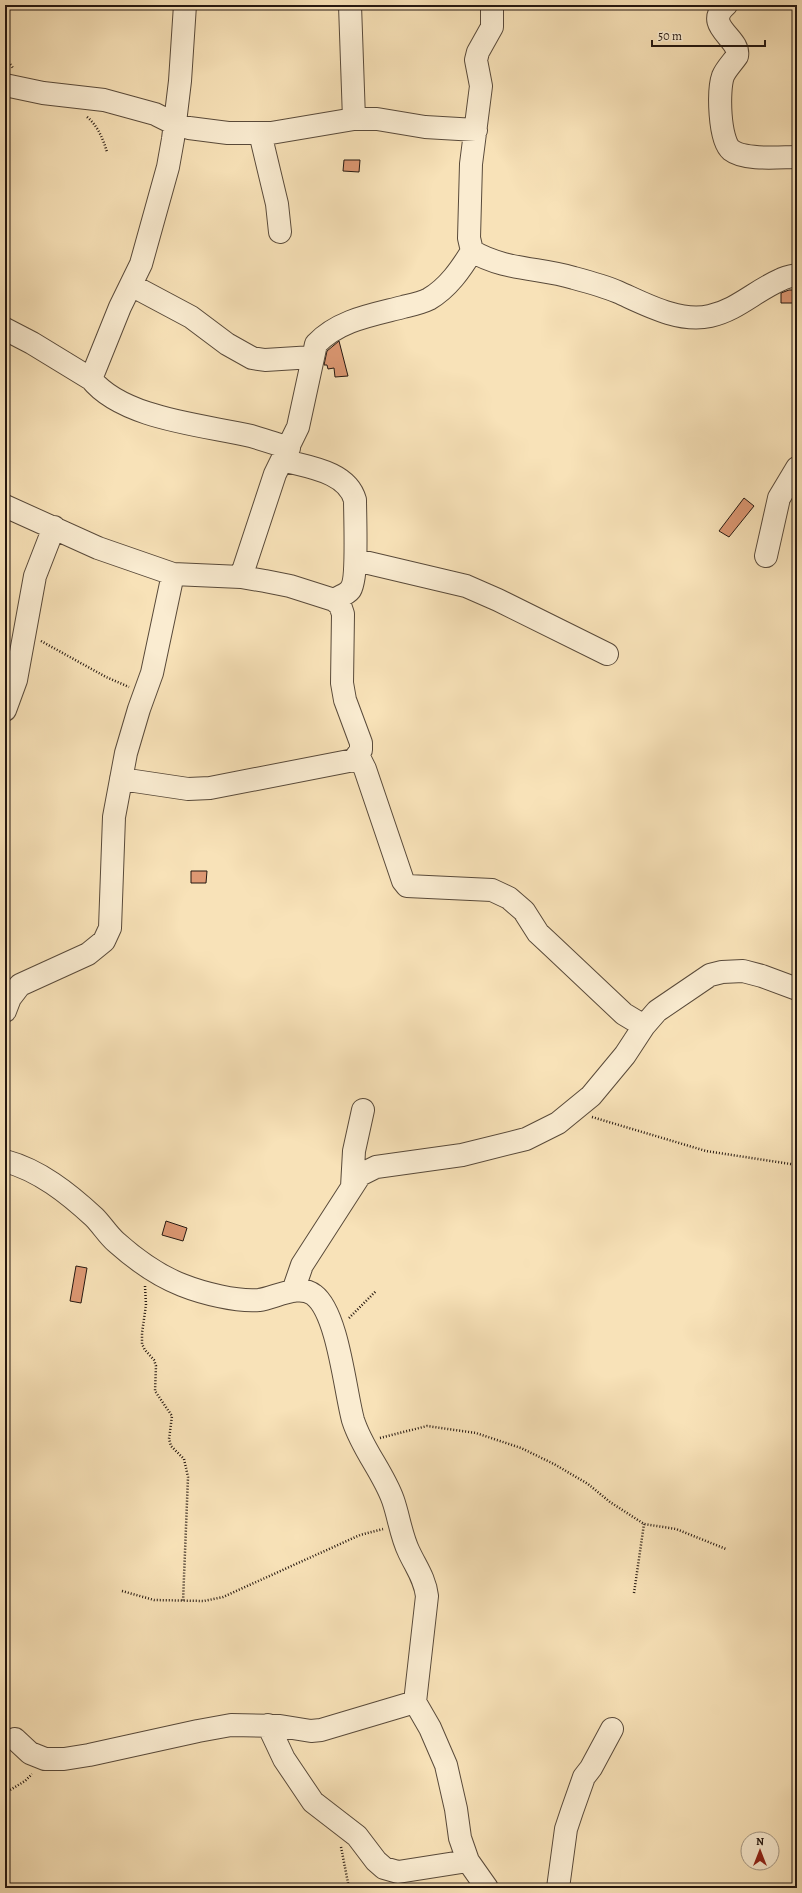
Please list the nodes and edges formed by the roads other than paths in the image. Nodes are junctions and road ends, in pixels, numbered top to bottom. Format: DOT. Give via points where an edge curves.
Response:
graph roads {
  1 [pos="185,5"];
  2 [pos="350,5"];
  3 [pos="492,5"];
  4 [pos="726,5"];
  5 [pos="5,85"];
  6 [pos="354,120"];
  7 [pos="175,124"];
  8 [pos="476,130"];
  9 [pos="260,133"];
  10 [pos="797,157"];
  11 [pos="280,232"];
  12 [pos="472,251"];
  13 [pos="797,275"];
  14 [pos="132,285"];
  15 [pos="5,330"];
  16 [pos="312,357"];
  17 [pos="92,379"];
  18 [pos="286,454"];
  19 [pos="797,468"];
  20 [pos="5,506"];
  21 [pos="54,527"];
  22 [pos="766,556"];
  23 [pos="356,560"];
  24 [pos="173,574"];
  25 [pos="241,577"];
  26 [pos="334,600"];
  27 [pos="607,654"];
  28 [pos="5,710"];
  29 [pos="358,755"];
  30 [pos="121,779"];
  31 [pos="797,989"];
  32 [pos="5,1011"];
  33 [pos="644,1026"];
  34 [pos="362,1110"];
  35 [pos="5,1161"];
  36 [pos="352,1187"];
  37 [pos="292,1291"];
  38 [pos="415,1702"];
  39 [pos="268,1726"];
  40 [pos="612,1729"];
  41 [pos="15,1739"];
  42 [pos="468,1861"];
  43 [pos="489,1888"];
  44 [pos="558,1888"];
  1 -- 7 [label="street"];
  2 -- 6 [label="street"];
  3 -- 8 [label="street" via="492,27 476,60 481,86"];
  4 -- 10 [label="street" via="718,17 719,23 738,53 723,74 719,88 725,142 731,150 745,156"];
  5 -- 7 [label="street" via="43,93 104,100 154,114"];
  6 -- 8 [label="street"];
  6 -- 9 [label="street"];
  7 -- 9 [label="street" via="228,134"];
  7 -- 14 [label="street" via="163,186 141,264"];
  8 -- 12 [label="street" via="471,164 469,238"];
  9 -- 11 [label="street" via="277,204"];
  12 -- 13 [label="street" via="525,269 573,277 660,310 690,317 709,317 733,308 780,279"];
  12 -- 16 [label="street" via="456,274 431,297 337,327 316,344"];
  14 -- 16 [label="street" via="190,317 252,358 265,360"];
  14 -- 17 [label="street" via="120,307"];
  15 -- 17 [label="street"];
  16 -- 18 [label="street" via="302,415"];
  17 -- 18 [label="street" via="110,397 164,418 252,437"];
  18 -- 23 [label="street" via="343,481 352,491"];
  18 -- 25 [label="street" via="275,474"];
  19 -- 22 [label="street" via="779,498"];
  20 -- 21 [label="street"];
  21 -- 24 [label="street" via="98,548"];
  21 -- 28 [label="street" via="35,576 16,680"];
  23 -- 26 [label="street" via="350,590"];
  23 -- 27 [label="street" via="466,586"];
  24 -- 25 [label="street"];
  24 -- 30 [label="street" via="152,674 132,728"];
  25 -- 26 [label="street" via="290,586"];
  26 -- 29 [label="street" via="340,605 343,614 342,684 360,743 361,750"];
  29 -- 30 [label="street" via="354,760 210,788 188,789"];
  29 -- 33 [label="street" via="407,886 492,890 509,898 524,911 538,933 624,1014"];
  30 -- 32 [label="street" via="114,816 110,928 104,941 88,954 20,985 10,998"];
  31 -- 33 [label="street" via="743,971 722,972 710,975 657,1011"];
  33 -- 36 [label="street" via="625,1055 591,1096 558,1123 526,1139 462,1155 376,1167 360,1175"];
  34 -- 36 [label="street" via="354,1151"];
  35 -- 37 [label="street" via="49,1181 95,1218 115,1242 144,1264 182,1285 239,1300 271,1298"];
  36 -- 37 [label="street" via="302,1266"];
  37 -- 38 [label="street" via="303,1290 314,1294 322,1304 335,1333 353,1419 363,1444 393,1500 408,1552 426,1587"];
  38 -- 39 [label="street" via="321,1730"];
  38 -- 42 [label="street" via="446,1765 460,1838"];
  39 -- 41 [label="street" via="225,1726 89,1756 64,1759 46,1759 30,1753"];
  39 -- 42 [label="street" via="284,1759 306,1792 321,1810 357,1836 384,1868 398,1872"];
  40 -- 44 [label="street" via="584,1777 572,1811 566,1829"];
  42 -- 43 [label="street"];
}
